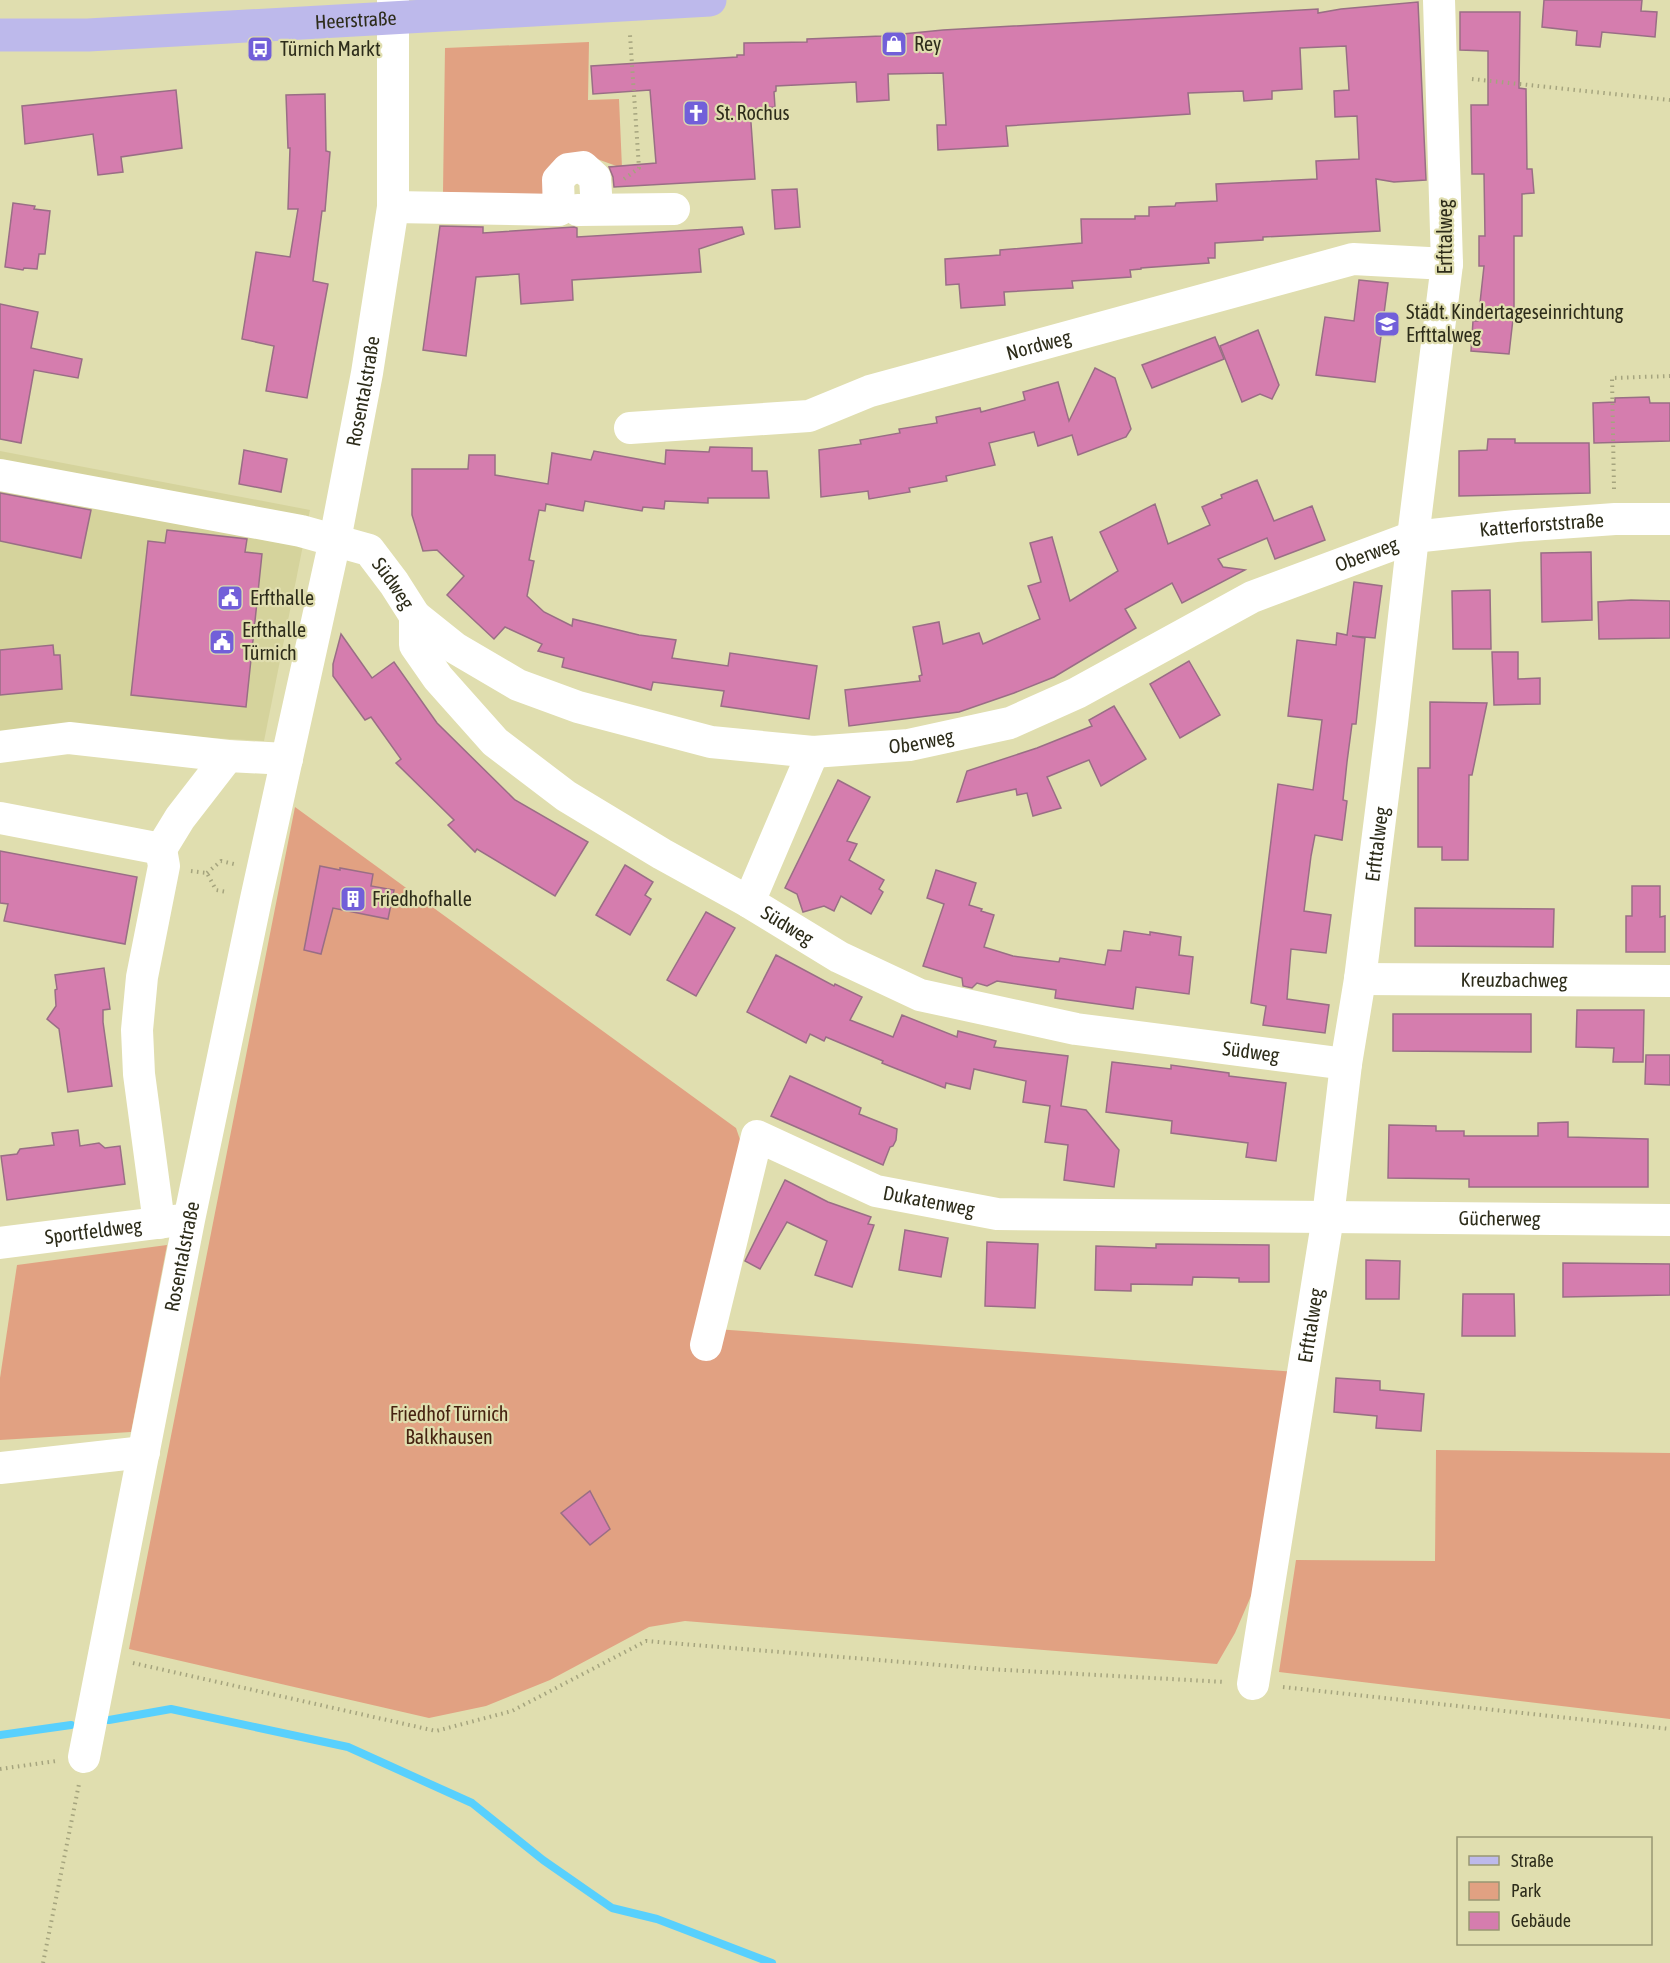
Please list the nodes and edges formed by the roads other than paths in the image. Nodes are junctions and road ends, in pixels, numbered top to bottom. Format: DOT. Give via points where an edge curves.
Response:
graph roads {
  1 [pos="710,0"];
  2 [pos="1439,0"];
  3 [pos="393,9"];
  4 [pos="0,35"];
  5 [pos="393,207"];
  6 [pos="597,209"];
  7 [pos="674,209"];
  8 [pos="559,210"];
  9 [pos="1447,264"];
  10 [pos="630,428"];
  11 [pos="0,475"];
  12 [pos="1670,519"];
  13 [pos="1413,537"];
  14 [pos="335,540"];
  15 [pos="415,616"];
  16 [pos="0,747"];
  17 [pos="813,752"];
  18 [pos="228,756"];
  19 [pos="287,759"];
  20 [pos="0,818"];
  21 [pos="163,857"];
  22 [pos="749,902"];
  23 [pos="1360,979"];
  24 [pos="1670,981"];
  25 [pos="1346,1064"];
  26 [pos="1328,1217"];
  27 [pos="1670,1220"];
  28 [pos="174,1221"];
  29 [pos="0,1243"];
  30 [pos="706,1345"];
  31 [pos="144,1452"];
  32 [pos="0,1468"];
  33 [pos="1253,1684"];
  34 [pos="84,1757"];
  1 -- 3 [label="main road, Heerstraße"];
  2 -- 9 [label="street, Erfttalweg"];
  3 -- 4 [label="main road, Heerstraße" via="88,35"];
  3 -- 5 [label="street, Rosentalstraße"];
  5 -- 8 [label="street"];
  5 -- 14 [label="street, Rosentalstraße"];
  6 -- 7 [label="street"];
  6 -- 8 [label="street"];
  6 -- 8 [label="street" via="595,178 583,166 568,169 558,180"];
  9 -- 10 [label="street, Nordweg" via="1353,259 870,391 809,416"];
  9 -- 13 [label="street, Erfttalweg"];
  11 -- 14 [label="street"];
  12 -- 13 [label="street, Katterforststraße" via="1615,519"];
  13 -- 17 [label="street, Oberweg" via="1252,597 1077,693 1010,723 909,745"];
  13 -- 23 [label="street, Erfttalweg"];
  14 -- 15 [label="street, Südweg" via="369,550"];
  14 -- 19 [label="street, Rosentalstraße"];
  15 -- 17 [label="street, Oberweg" via="455,648 518,685 578,707 711,742"];
  15 -- 22 [label="street, Südweg" via="415,645 438,678 495,742 566,796"];
  16 -- 18 [label="street" via="69,738"];
  17 -- 22 [label="street"];
  18 -- 19 [label="street"];
  18 -- 21 [label="street" via="180,818"];
  19 -- 28 [label="street, Rosentalstraße" via="256,899"];
  20 -- 21 [label="street"];
  21 -- 28 [label="street" via="142,977 138,1074"];
  22 -- 25 [label="street, Südweg" via="839,957 920,995 1076,1029"];
  23 -- 24 [label="street, Kreuzbachweg"];
  23 -- 25 [label="street, Erfttalweg"];
  25 -- 26 [label="street, Erfttalweg"];
  26 -- 27 [label="street, Gücherweg"];
  26 -- 30 [label="street, Dukatenweg" via="997,1214 876,1191 757,1136"];
  26 -- 33 [label="street, Erfttalweg"];
  28 -- 29 [label="street, Sportfeldweg"];
  28 -- 31 [label="street, Rosentalstraße"];
  31 -- 32 [label="street"];
  31 -- 34 [label="street, Rosentalstraße"];
}
